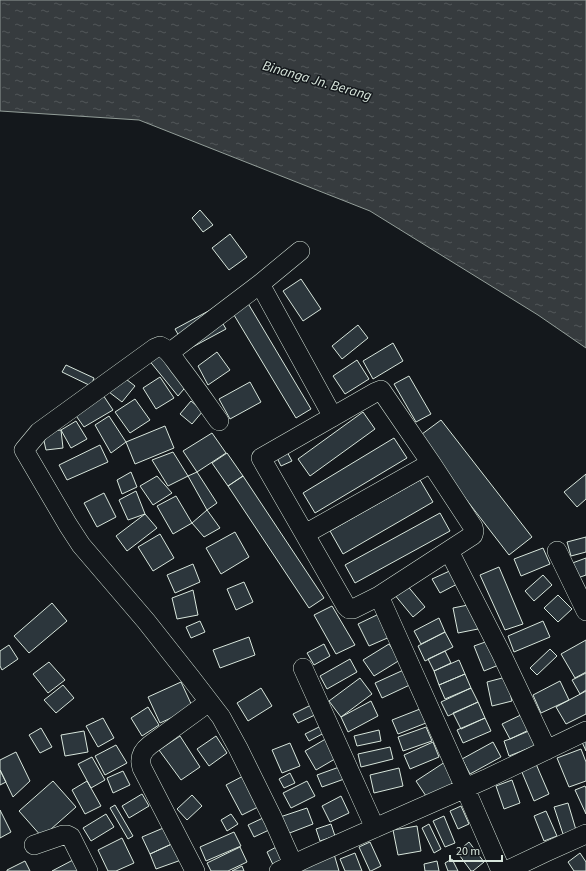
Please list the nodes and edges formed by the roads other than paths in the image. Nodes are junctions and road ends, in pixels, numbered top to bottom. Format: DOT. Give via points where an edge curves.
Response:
graph roads {
  1 [pos="300,251"];
  2 [pos="260,284"];
  3 [pos="169,353"];
  4 [pos="333,417"];
  5 [pos="219,422"];
  6 [pos="431,463"];
  7 [pos="305,534"];
  8 [pos="449,551"];
  9 [pos="557,551"];
  10 [pos="379,596"];
  11 [pos="586,611"];
  12 [pos="303,668"];
  13 [pos="209,702"];
  14 [pos="586,731"];
  15 [pos="547,750"];
  16 [pos="465,788"];
  17 [pos="375,828"];
  18 [pos="586,834"];
  19 [pos="34,845"];
  20 [pos="286,868"];
  21 [pos="88,871"];
  22 [pos="195,871"];
  23 [pos="501,871"];
  24 [pos="506,871"];
  1 -- 2 [label="street"];
  2 -- 3 [label="street"];
  2 -- 4 [label="street"];
  3 -- 5 [label="street"];
  3 -- 13 [label="street" via="160,346 155,348 39,432 24,450 81,545 146,621"];
  4 -- 6 [label="street" via="381,390"];
  4 -- 7 [label="street" via="261,458"];
  6 -- 7 [label="street"];
  6 -- 8 [label="street" via="474,531"];
  7 -- 10 [label="street" via="346,606 353,609"];
  8 -- 10 [label="street"];
  8 -- 15 [label="street"];
  9 -- 11 [label="street"];
  10 -- 16 [label="street"];
  12 -- 17 [label="street"];
  13 -- 20 [label="street" via="221,717 238,748 273,820"];
  13 -- 22 [label="street" via="144,749 141,759 142,768"];
  14 -- 15 [label="street"];
  15 -- 16 [label="street"];
  16 -- 17 [label="street"];
  16 -- 23 [label="street"];
  17 -- 20 [label="street"];
  18 -- 24 [label="street"];
  19 -- 21 [label="street" via="63,834 67,835 71,837"];
}
